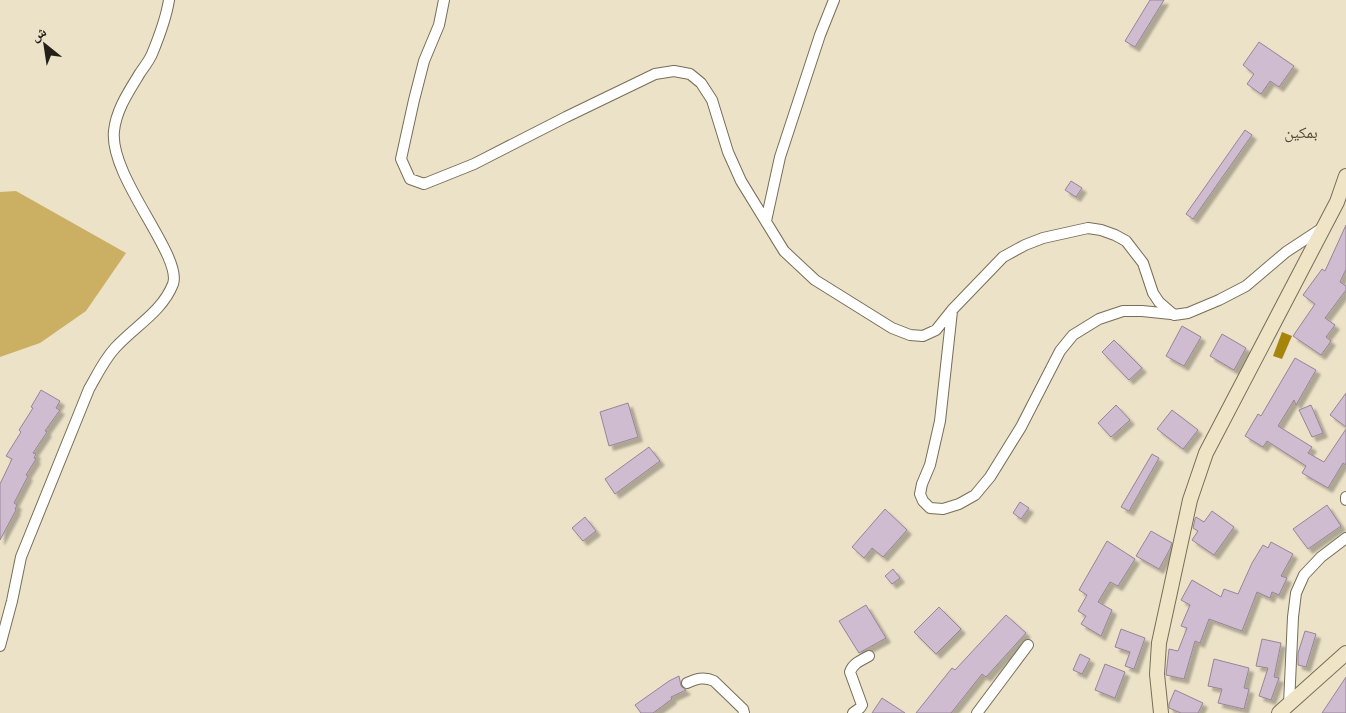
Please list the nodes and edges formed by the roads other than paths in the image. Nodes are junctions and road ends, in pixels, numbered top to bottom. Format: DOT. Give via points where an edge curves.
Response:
graph roads {
  1 [pos="169,0"];
  2 [pos="444,0"];
  3 [pos="834,0"];
  4 [pos="1346,176"];
  5 [pos="766,221"];
  6 [pos="1324,227"];
  7 [pos="952,310"];
  8 [pos="1174,315"];
  9 [pos="1346,538"];
  10 [pos="1028,645"];
  11 [pos="0,646"];
  12 [pos="1346,653"];
  13 [pos="870,656"];
  14 [pos="687,684"];
  15 [pos="1284,709"];
  16 [pos="744,713"];
  17 [pos="853,713"];
  18 [pos="977,713"];
  19 [pos="1161,713"];
  1 -- 11 [label="street" via="152,54 119,111 114,144 126,180 175,276 167,295 153,313 115,348 89,390 21,557"];
  2 -- 5 [label="street" via="439,25 424,61 401,159 410,179 424,184 474,164 655,74 674,71 690,74 701,83 712,100 728,152 741,181"];
  3 -- 5 [label="street" via="780,157"];
  4 -- 6 [label="main road"];
  5 -- 7 [label="street" via="784,251 816,280 892,328 923,336 936,330"];
  6 -- 8 [label="street" via="1286,252 1246,286 1219,300"];
  6 -- 19 [label="main road" via="1206,453 1190,500 1159,643 1157,674"];
  7 -- 8 [label="street" via="1003,256 1043,238 1088,228 1126,241 1143,263 1153,293"];
  7 -- 8 [label="street" via="940,421 920,494 930,508 943,509 959,504 975,495 990,477 1021,428 1060,351 1073,334 1099,319 1123,311"];
  9 -- 15 [label="street" via="1304,575 1296,593"];
  10 -- 18 [label="street"];
  12 -- 15 [label="main road"];
  13 -- 17 [label="street" via="851,668 862,704"];
  14 -- 16 [label="street" via="701,678 714,681"];
}
